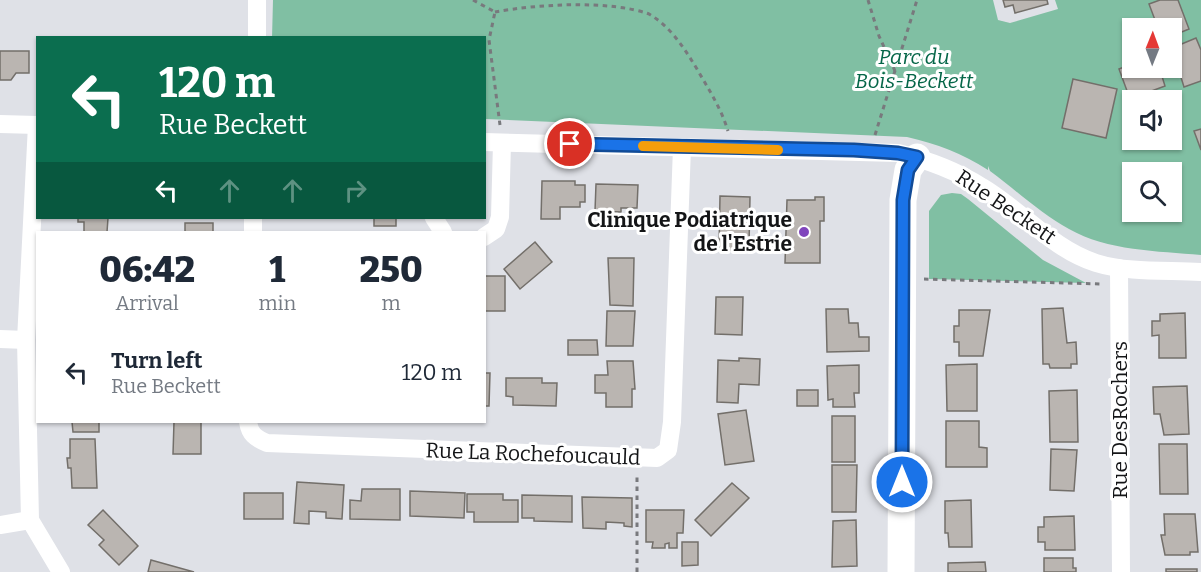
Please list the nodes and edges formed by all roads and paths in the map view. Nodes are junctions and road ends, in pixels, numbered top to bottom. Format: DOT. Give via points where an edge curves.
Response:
graph roads {
  1 [pos="257,0"];
  2 [pos="473,0"];
  3 [pos="868,0"];
  4 [pos="917,0"];
  5 [pos="495,12"];
  6 [pos="257,36"];
  7 [pos="896,72"];
  8 [pos="722,110"];
  9 [pos="0,124"];
  10 [pos="36,125"];
  11 [pos="493,142"];
  12 [pos="682,147"];
  13 [pos="878,152"];
  14 [pos="917,157"];
  15 [pos="36,161"];
  16 [pos="486,236"];
  17 [pos="1201,272"];
  18 [pos="1119,276"];
  19 [pos="902,279"];
  20 [pos="0,339"];
  21 [pos="26,340"];
  22 [pos="248,423"];
  23 [pos="637,458"];
  24 [pos="30,520"];
  25 [pos="0,525"];
  26 [pos="61,572"];
  27 [pos="637,572"];
  28 [pos="901,572"];
  29 [pos="1121,572"];
  1 -- 6 [label="street"];
  2 -- 5 [label="path"];
  3 -- 7 [label="path"];
  4 -- 7 [label="path"];
  5 -- 8 [label="path" via="536,5 614,2 649,14 677,37"];
  5 -- 11 [label="path" via="489,40"];
  7 -- 13 [label="path" via="875,132"];
  9 -- 10 [label="street"];
  11 -- 12 [label="street, Rue Beckett"];
  11 -- 16 [label="street" via="500,217 496,229"];
  12 -- 13 [label="street, Rue Beckett"];
  12 -- 23 [label="street, Rue La Rochefoucauld" via="668,450 657,458"];
  13 -- 14 [label="street, Rue Beckett"];
  14 -- 18 [label="street, Rue Beckett" via="938,163 984,188 1050,238"];
  14 -- 19 [label="street" via="905,183"];
  15 -- 21 [label="street"];
  17 -- 18 [label="street, Rue Beckett"];
  18 -- 19 [label="path"];
  18 -- 29 [label="street, Rue DesRochers"];
  19 -- 28 [label="street"];
  20 -- 21 [label="street"];
  21 -- 24 [label="street"];
  22 -- 23 [label="street, Rue La Rochefoucauld" via="255,438 267,443"];
  23 -- 27 [label="path"];
  24 -- 25 [label="street"];
  24 -- 26 [label="street"];
}
